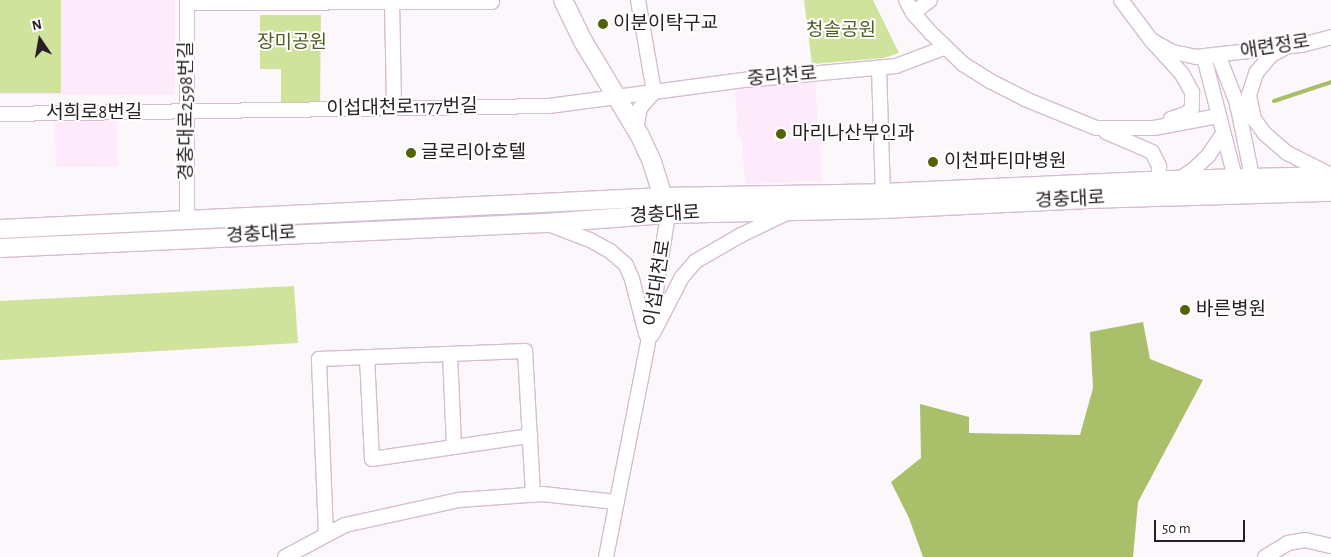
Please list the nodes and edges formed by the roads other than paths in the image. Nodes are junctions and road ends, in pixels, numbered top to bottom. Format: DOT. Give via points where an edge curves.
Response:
graph roads {
  1 [pos="563,0"];
  2 [pos="638,0"];
  3 [pos="906,0"];
  4 [pos="930,0"];
  5 [pos="1121,0"];
  6 [pos="187,1"];
  7 [pos="392,1"];
  8 [pos="492,2"];
  9 [pos="913,13"];
  10 [pos="1331,37"];
  11 [pos="1151,40"];
  12 [pos="944,48"];
  13 [pos="1284,48"];
  14 [pos="1218,55"];
  15 [pos="1198,57"];
  16 [pos="879,68"];
  17 [pos="1184,78"];
  18 [pos="654,92"];
  19 [pos="616,97"];
  20 [pos="1238,106"];
  21 [pos="394,108"];
  22 [pos="188,112"];
  23 [pos="0,114"];
  24 [pos="1219,116"];
  25 [pos="1254,119"];
  26 [pos="1096,128"];
  27 [pos="1154,128"];
  28 [pos="636,130"];
  29 [pos="1223,134"];
  30 [pos="1331,175"];
  31 [pos="1178,180"];
  32 [pos="1153,181"];
  33 [pos="1244,185"];
  34 [pos="1331,192"];
  35 [pos="882,193"];
  36 [pos="663,197"];
  37 [pos="791,211"];
  38 [pos="668,214"];
  39 [pos="188,219"];
  40 [pos="545,223"];
  41 [pos="0,229"];
  42 [pos="0,248"];
  43 [pos="648,342"];
  44 [pos="450,354"];
  45 [pos="367,357"];
  46 [pos="530,436"];
  47 [pos="454,447"];
  48 [pos="534,495"];
  49 [pos="617,502"];
  50 [pos="326,535"];
  51 [pos="1331,546"];
  52 [pos="285,557"];
  53 [pos="606,557"];
  54 [pos="1265,557"];
  1 -- 19 [label="main road, 이섭대천로"];
  2 -- 18 [label="street"];
  3 -- 9 [label="street"];
  4 -- 9 [label="street"];
  5 -- 11 [label="street"];
  6 -- 7 [label="street, 경충대로2598번길"];
  6 -- 22 [label="street, 경충대로2598번길"];
  7 -- 8 [label="street, 경충대로2598번길"];
  7 -- 21 [label="street"];
  9 -- 12 [label="street"];
  10 -- 13 [label="street, 애련정로"];
  11 -- 15 [label="street" via="1173,52"];
  11 -- 17 [label="street"];
  12 -- 16 [label="street, 중리천로" via="910,62"];
  12 -- 26 [label="street" via="992,82"];
  13 -- 14 [label="street, 애련정로"];
  13 -- 25 [label="street" via="1271,55 1256,72 1249,95"];
  14 -- 15 [label="street, 애련정로"];
  14 -- 20 [label="street"];
  15 -- 17 [label="street" via="1185,62"];
  15 -- 24 [label="street"];
  16 -- 18 [label="street, 중리천로"];
  16 -- 35 [label="street"];
  17 -- 27 [label="street" via="1192,92 1192,108 1186,114"];
  18 -- 19 [label="street, 중리천로"];
  18 -- 28 [label="street" via="640,108"];
  19 -- 21 [label="street, 이섭대천로1177번길" via="533,107"];
  19 -- 28 [label="main road, 이섭대천로"];
  20 -- 25 [label="street"];
  20 -- 33 [label="street"];
  21 -- 22 [label="street, 이섭대천로1177번길"];
  22 -- 23 [label="street, 서희로8번길"];
  22 -- 39 [label="street, 경충대로2598번길"];
  24 -- 27 [label="street"];
  24 -- 29 [label="street"];
  25 -- 30 [label="street" via="1264,133 1287,153"];
  26 -- 27 [label="street"];
  26 -- 32 [label="street" via="1152,152 1160,174"];
  28 -- 36 [label="main road, 이섭대천로" via="652,162"];
  29 -- 31 [label="street" via="1208,156"];
  29 -- 33 [label="street"];
  30 -- 33 [label="main road, 경충대로"];
  31 -- 32 [label="main road, 경충대로"];
  31 -- 33 [label="main road, 경충대로"];
  32 -- 35 [label="main road, 경충대로"];
  33 -- 34 [label="main road, 경충대로"];
  33 -- 37 [label="main road, 경충대로"];
  35 -- 36 [label="main road, 경충대로"];
  36 -- 38 [label="main road, 이섭대천로"];
  36 -- 39 [label="main road, 경충대로"];
  37 -- 38 [label="main road, 경충대로"];
  37 -- 43 [label="street" via="696,261 682,277"];
  38 -- 40 [label="main road, 경충대로"];
  38 -- 43 [label="street, 이섭대천로"];
  39 -- 41 [label="main road, 경충대로"];
  40 -- 42 [label="main road, 경충대로"];
  40 -- 43 [label="street" via="590,240 626,265"];
  43 -- 49 [label="street, 이섭대천로"];
  44 -- 45 [label="street"];
  44 -- 46 [label="street" via="524,351"];
  44 -- 47 [label="street"];
  45 -- 47 [label="street" via="372,459"];
  45 -- 50 [label="street" via="319,359"];
  46 -- 47 [label="street"];
  46 -- 48 [label="street"];
  48 -- 49 [label="street"];
  48 -- 50 [label="street" via="459,500 345,525"];
  49 -- 53 [label="street, 이섭대천로"];
  50 -- 52 [label="street"];
  51 -- 54 [label="street" via="1305,540 1288,542"];
}
